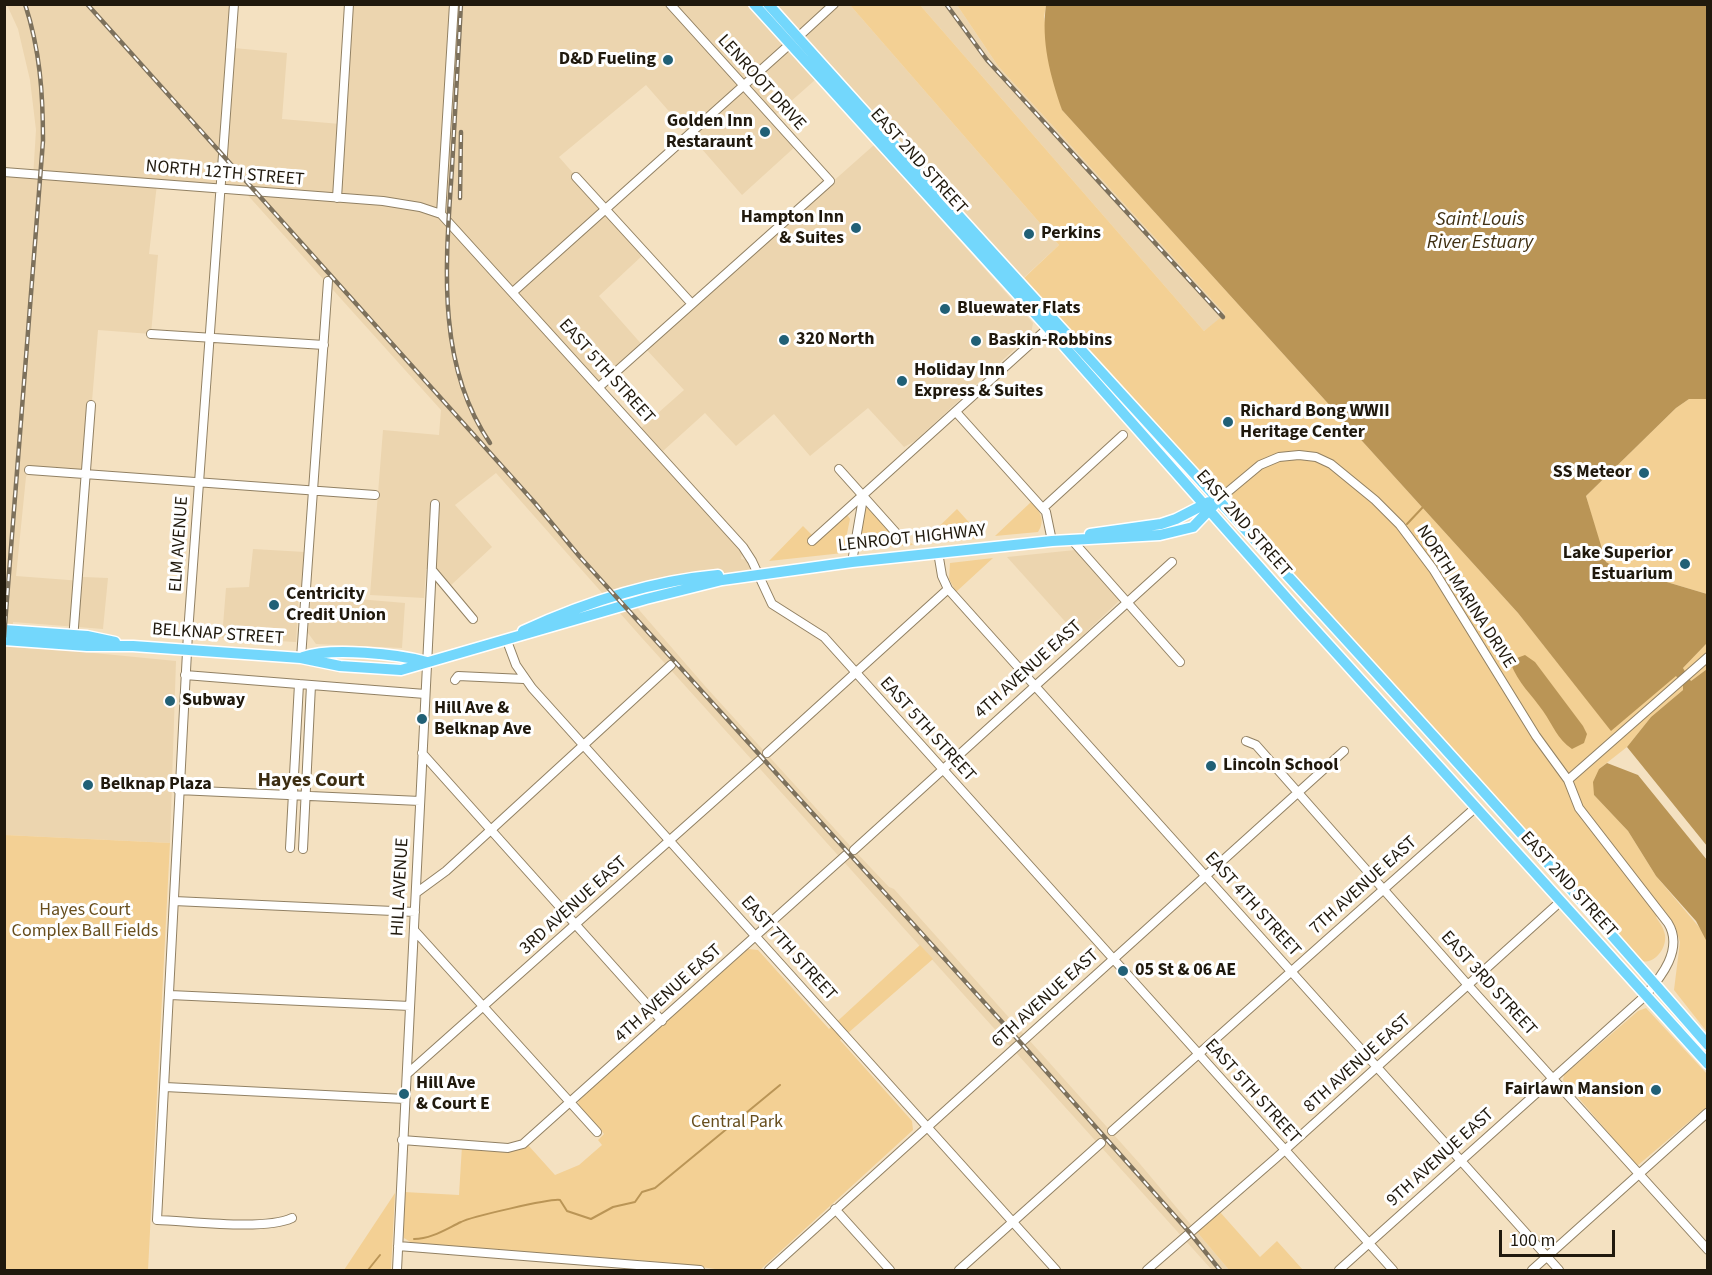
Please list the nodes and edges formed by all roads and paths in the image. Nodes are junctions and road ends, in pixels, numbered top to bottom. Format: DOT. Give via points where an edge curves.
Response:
graph roads {
  1 [pos="234,4"];
  2 [pos="349,4"];
  3 [pos="454,4"];
  4 [pos="670,4"];
  5 [pos="754,4"];
  6 [pos="768,4"];
  7 [pos="834,4"];
  8 [pos="794,41"];
  9 [pos="744,87"];
  10 [pos="4,172"];
  11 [pos="576,177"];
  12 [pos="222,189"];
  13 [pos="337,198"];
  14 [pos="606,210"];
  15 [pos="441,214"];
  16 [pos="328,281"];
  17 [pos="513,292"];
  18 [pos="692,304"];
  19 [pos="1051,325"];
  20 [pos="151,334"];
  21 [pos="211,337"];
  22 [pos="324,345"];
  23 [pos="599,387"];
  24 [pos="91,405"];
  25 [pos="956,412"];
  26 [pos="1124,435"];
  27 [pos="839,469"];
  28 [pos="29,470"];
  29 [pos="86,472"];
  30 [pos="200,481"];
  31 [pos="314,490"];
  32 [pos="375,495"];
  33 [pos="864,496"];
  34 [pos="1218,500"];
  35 [pos="435,504"];
  36 [pos="1207,507"];
  37 [pos="1043,508"];
  38 [pos="898,535"];
  39 [pos="1071,539"];
  40 [pos="1052,541"];
  41 [pos="812,542"];
  42 [pos="938,552"];
  43 [pos="852,562"];
  44 [pos="1172,562"];
  45 [pos="432,570"];
  46 [pos="757,573"];
  47 [pos="948,589"];
  48 [pos="1127,603"];
  49 [pos="473,619"];
  50 [pos="4,630"];
  51 [pos="4,640"];
  52 [pos="73,640"];
  53 [pos="507,641"];
  54 [pos="187,650"];
  55 [pos="1707,657"];
  56 [pos="301,658"];
  57 [pos="427,662"];
  58 [pos="1180,662"];
  59 [pos="672,665"];
  60 [pos="856,674"];
  61 [pos="185,675"];
  62 [pos="524,679"];
  63 [pos="455,680"];
  64 [pos="299,684"];
  65 [pos="311,685"];
  66 [pos="1033,686"];
  67 [pos="425,694"];
  68 [pos="1246,741"];
  69 [pos="585,746"];
  70 [pos="1344,751"];
  71 [pos="422,753"];
  72 [pos="767,753"];
  73 [pos="760,760"];
  74 [pos="942,770"];
  75 [pos="1568,780"];
  76 [pos="178,790"];
  77 [pos="1298,792"];
  78 [pos="293,795"];
  79 [pos="305,796"];
  80 [pos="420,801"];
  81 [pos="1475,808"];
  82 [pos="492,830"];
  83 [pos="670,841"];
  84 [pos="290,848"];
  85 [pos="303,849"];
  86 [pos="854,850"];
  87 [pos="846,855"];
  88 [pos="1205,875"];
  89 [pos="1382,889"];
  90 [pos="416,893"];
  91 [pos="1561,901"];
  92 [pos="174,902"];
  93 [pos="415,912"];
  94 [pos="578,924"];
  95 [pos="414,930"];
  96 [pos="756,936"];
  97 [pos="1113,959"];
  98 [pos="1291,971"];
  99 [pos="1467,984"];
  100 [pos="1655,985"];
  101 [pos="170,995"];
  102 [pos="1645,996"];
  103 [pos="410,1006"];
  104 [pos="484,1006"];
  105 [pos="662,1021"];
  106 [pos="1707,1045"];
  107 [pos="1198,1054"];
  108 [pos="1707,1064"];
  109 [pos="1376,1067"];
  110 [pos="407,1074"];
  111 [pos="1555,1078"];
  112 [pos="165,1087"];
  113 [pos="405,1099"];
  114 [pos="571,1103"];
  115 [pos="1707,1113"];
  116 [pos="927,1126"];
  117 [pos="1112,1131"];
  118 [pos="597,1132"];
  119 [pos="402,1140"];
  120 [pos="1101,1143"];
  121 [pos="1284,1151"];
  122 [pos="1461,1160"];
  123 [pos="1640,1176"];
  124 [pos="835,1209"];
  125 [pos="292,1218"];
  126 [pos="1013,1222"];
  127 [pos="1369,1242"];
  128 [pos="398,1246"];
  129 [pos="1707,1250"];
  130 [pos="1547,1257"];
  131 [pos="634,1267"];
  132 [pos="397,1270"];
  133 [pos="700,1270"];
  134 [pos="769,1270"];
  135 [pos="890,1270"];
  136 [pos="959,1270"];
  137 [pos="1056,1270"];
  138 [pos="1147,1270"];
  139 [pos="1339,1270"];
  140 [pos="1393,1270"];
  141 [pos="1532,1270"];
  142 [pos="1559,1270"];
  1 -- 12 [label="street, ELM AVENUE"];
  2 -- 13 [label="street"];
  3 -- 15 [label="street"];
  4 -- 9 [label="street, LENROOT DRIVE"];
  5 -- 8 [label="highway, EAST 2ND STREET"];
  6 -- 8 [label="highway, EAST 2ND STREET"];
  7 -- 8 [label="street"];
  8 -- 9 [label="street"];
  8 -- 19 [label="highway, EAST 2ND STREET"];
  9 -- 14 [label="street"];
  9 -- 18 [label="street, LENROOT DRIVE" via="830,181"];
  10 -- 12 [label="street, NORTH 12TH STREET"];
  11 -- 14 [label="street"];
  12 -- 13 [label="street, NORTH 12TH STREET"];
  12 -- 21 [label="street, ELM AVENUE"];
  13 -- 15 [label="street, NORTH 12TH STREET" via="408,204"];
  14 -- 17 [label="street"];
  14 -- 18 [label="street"];
  15 -- 17 [label="street, EAST 5TH STREET"];
  16 -- 22 [label="street"];
  17 -- 23 [label="street, EAST 5TH STREET"];
  18 -- 23 [label="street"];
  19 -- 25 [label="street"];
  19 -- 34 [label="highway, EAST 2ND STREET"];
  19 -- 36 [label="highway, EAST 2ND STREET"];
  20 -- 21 [label="street"];
  21 -- 22 [label="street"];
  21 -- 30 [label="street, ELM AVENUE"];
  22 -- 31 [label="street"];
  23 -- 46 [label="street, EAST 5TH STREET" via="743,547"];
  24 -- 29 [label="street"];
  25 -- 33 [label="street"];
  25 -- 37 [label="street"];
  26 -- 37 [label="street"];
  27 -- 33 [label="street"];
  28 -- 29 [label="street"];
  29 -- 30 [label="street"];
  29 -- 52 [label="street"];
  30 -- 31 [label="street"];
  30 -- 54 [label="street, ELM AVENUE"];
  31 -- 32 [label="street"];
  31 -- 56 [label="street"];
  33 -- 38 [label="street"];
  33 -- 41 [label="street"];
  33 -- 43 [label="street"];
  34 -- 36 [label="highway, LENROOT HIGHWAY"];
  34 -- 75 [label="street, NORTH MARINA DRIVE" via="1255,468 1279,457 1311,456 1342,472 1395,519 1425,558 1536,736"];
  34 -- 100 [label="highway, EAST 2ND STREET"];
  35 -- 45 [label="street, HILL AVENUE"];
  36 -- 39 [label="highway, LENROOT HIGHWAY" via="1161,524"];
  36 -- 81 [label="highway, EAST 2ND STREET"];
  37 -- 40 [label="street" via="1050,519"];
  39 -- 40 [label="highway, LENROOT HIGHWAY"];
  39 -- 48 [label="street"];
  40 -- 42 [label="highway, LENROOT HIGHWAY"];
  42 -- 43 [label="highway, LENROOT HIGHWAY"];
  42 -- 47 [label="street, EAST 4TH STREET"];
  43 -- 46 [label="highway, LENROOT HIGHWAY"];
  44 -- 48 [label="street, 4TH AVENUE EAST"];
  45 -- 49 [label="street"];
  45 -- 57 [label="street, HILL AVENUE"];
  46 -- 53 [label="highway, LENROOT HIGHWAY" via="712,575 616,596 552,618"];
  46 -- 60 [label="street, EAST 5TH STREET" via="772,604 824,637"];
  47 -- 60 [label="street"];
  47 -- 66 [label="street, EAST 4TH STREET"];
  48 -- 58 [label="street"];
  48 -- 66 [label="street, 4TH AVENUE EAST"];
  50 -- 52 [label="highway, BELKNAP STREET"];
  51 -- 52 [label="highway, BELKNAP STREET"];
  52 -- 54 [label="highway, BELKNAP STREET"];
  53 -- 57 [label="highway, LENROOT HIGHWAY"];
  53 -- 62 [label="street, EAST 7TH STREET"];
  54 -- 56 [label="highway, BELKNAP STREET"];
  54 -- 61 [label="street, ELM AVENUE"];
  55 -- 75 [label="street"];
  56 -- 57 [label="highway, BELKNAP STREET" via="321,653"];
  57 -- 67 [label="street, HILL AVENUE"];
  59 -- 69 [label="street"];
  60 -- 72 [label="street"];
  60 -- 74 [label="street, EAST 5TH STREET"];
  61 -- 64 [label="street"];
  61 -- 76 [label="street, ELM AVENUE"];
  62 -- 63 [label="street" via="458,676"];
  62 -- 69 [label="street, EAST 7TH STREET"];
  64 -- 65 [label="street"];
  64 -- 78 [label="street"];
  65 -- 67 [label="street"];
  65 -- 79 [label="street"];
  66 -- 74 [label="street, 4TH AVENUE EAST"];
  66 -- 88 [label="street, EAST 4TH STREET"];
  67 -- 71 [label="street, HILL AVENUE"];
  68 -- 77 [label="street, EAST 3RD STREET" via="1256,745"];
  69 -- 82 [label="street"];
  69 -- 83 [label="street, EAST 7TH STREET"];
  70 -- 77 [label="street, 6TH AVENUE EAST"];
  71 -- 80 [label="street, HILL AVENUE"];
  71 -- 82 [label="street"];
  73 -- 83 [label="street, 3RD AVENUE EAST"];
  74 -- 86 [label="street, 4TH AVENUE EAST"];
  74 -- 97 [label="street, EAST 5TH STREET"];
  75 -- 100 [label="street, NORTH MARINA DRIVE" via="1579,808 1671,928 1672,952"];
  76 -- 78 [label="street"];
  76 -- 92 [label="street, ELM AVENUE"];
  77 -- 88 [label="street, 6TH AVENUE EAST"];
  77 -- 89 [label="street, EAST 3RD STREET"];
  78 -- 79 [label="street"];
  78 -- 84 [label="street"];
  79 -- 80 [label="street"];
  79 -- 85 [label="street"];
  80 -- 90 [label="street, HILL AVENUE"];
  81 -- 89 [label="street, 7TH AVENUE EAST"];
  81 -- 91 [label="highway, EAST 2ND STREET"];
  82 -- 90 [label="street"];
  82 -- 94 [label="street"];
  83 -- 94 [label="street, 3RD AVENUE EAST"];
  83 -- 96 [label="street, EAST 7TH STREET"];
  87 -- 96 [label="street, 4TH AVENUE EAST"];
  88 -- 97 [label="street, 6TH AVENUE EAST"];
  88 -- 98 [label="street, EAST 4TH STREET"];
  89 -- 98 [label="street, 7TH AVENUE EAST"];
  89 -- 99 [label="street, EAST 3RD STREET"];
  90 -- 93 [label="street, HILL AVENUE"];
  91 -- 99 [label="street, 8TH AVENUE EAST"];
  91 -- 102 [label="highway, EAST 2ND STREET"];
  92 -- 93 [label="street"];
  92 -- 101 [label="street, ELM AVENUE"];
  93 -- 95 [label="street, HILL AVENUE"];
  94 -- 104 [label="street, 3RD AVENUE EAST"];
  94 -- 105 [label="street"];
  95 -- 103 [label="street, HILL AVENUE"];
  95 -- 104 [label="street"];
  96 -- 105 [label="street, 4TH AVENUE EAST"];
  96 -- 116 [label="street, EAST 7TH STREET"];
  97 -- 107 [label="street, EAST 5TH STREET"];
  97 -- 116 [label="street, 6TH AVENUE EAST"];
  98 -- 107 [label="street, 7TH AVENUE EAST"];
  98 -- 109 [label="street, EAST 4TH STREET"];
  99 -- 109 [label="street, 8TH AVENUE EAST"];
  99 -- 111 [label="street, EAST 3RD STREET"];
  100 -- 102 [label="street, 9TH AVENUE EAST"];
  100 -- 106 [label="highway, EAST 2ND STREET"];
  101 -- 103 [label="street"];
  101 -- 112 [label="street, ELM AVENUE"];
  102 -- 108 [label="highway, EAST 2ND STREET"];
  102 -- 111 [label="street, 9TH AVENUE EAST"];
  103 -- 110 [label="street, HILL AVENUE"];
  104 -- 110 [label="street, 3RD AVENUE EAST"];
  104 -- 114 [label="street"];
  105 -- 114 [label="street, 4TH AVENUE EAST"];
  107 -- 117 [label="street, 7TH AVENUE EAST"];
  107 -- 121 [label="street, EAST 5TH STREET"];
  109 -- 121 [label="street, 8TH AVENUE EAST"];
  109 -- 122 [label="street, EAST 4TH STREET"];
  110 -- 113 [label="street, HILL AVENUE"];
  111 -- 122 [label="street, 9TH AVENUE EAST"];
  111 -- 123 [label="street, EAST 3RD STREET"];
  112 -- 113 [label="street"];
  112 -- 125 [label="street, ELM AVENUE" via="157,1220 254,1224 280,1223"];
  113 -- 119 [label="street, HILL AVENUE"];
  114 -- 118 [label="street"];
  114 -- 119 [label="street, 4TH AVENUE EAST" via="536,1135 508,1148"];
  115 -- 123 [label="street"];
  116 -- 124 [label="street, 6TH AVENUE EAST"];
  116 -- 126 [label="street, EAST 7TH STREET"];
  119 -- 128 [label="street, HILL AVENUE"];
  120 -- 126 [label="street"];
  121 -- 127 [label="street, EAST 5TH STREET"];
  121 -- 138 [label="street, 8TH AVENUE EAST"];
  122 -- 127 [label="street, 9TH AVENUE EAST"];
  122 -- 130 [label="street, EAST 4TH STREET"];
  123 -- 129 [label="street, EAST 3RD STREET"];
  123 -- 130 [label="street"];
  124 -- 134 [label="street, 6TH AVENUE EAST"];
  124 -- 135 [label="street"];
  126 -- 136 [label="street"];
  126 -- 137 [label="street, EAST 7TH STREET"];
  127 -- 139 [label="street, 9TH AVENUE EAST"];
  127 -- 140 [label="street, EAST 5TH STREET"];
  128 -- 131 [label="street"];
  128 -- 132 [label="street, HILL AVENUE"];
  130 -- 141 [label="street"];
  130 -- 142 [label="street, EAST 4TH STREET"];
  131 -- 133 [label="street"];
}
